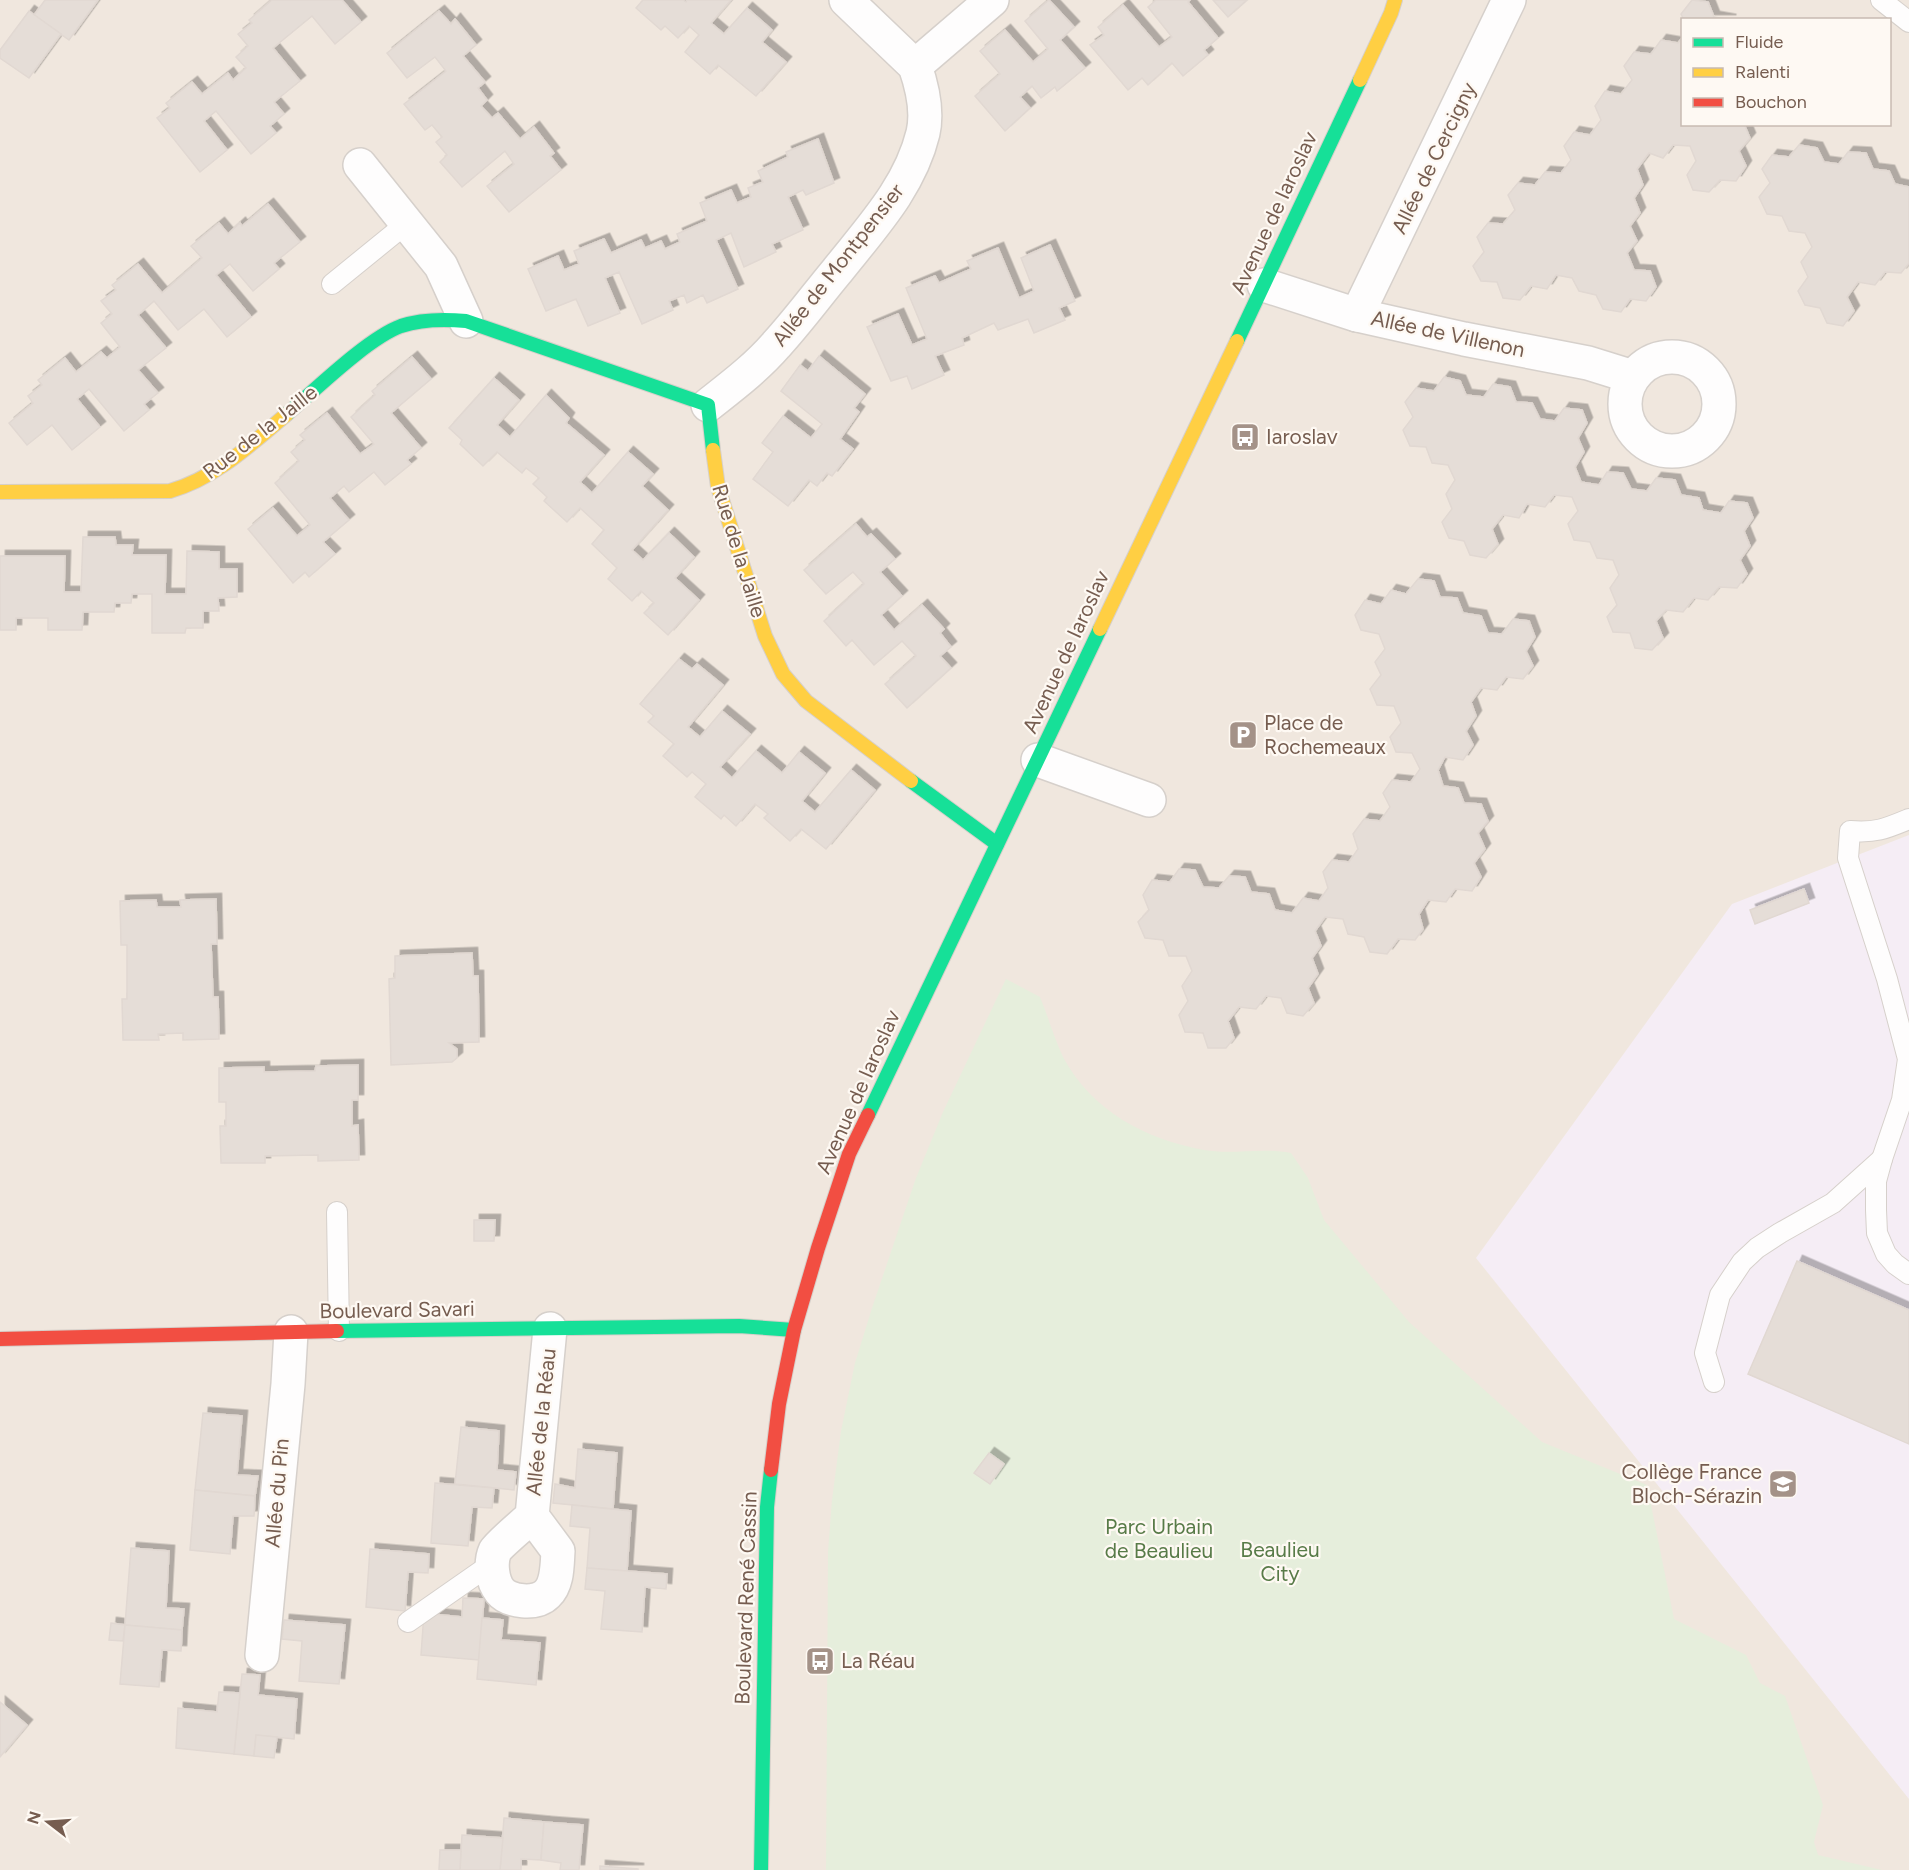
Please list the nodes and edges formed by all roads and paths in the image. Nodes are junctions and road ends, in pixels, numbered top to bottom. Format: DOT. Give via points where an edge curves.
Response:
graph roads {
  1 [pos="846,0"];
  2 [pos="992,0"];
  3 [pos="1395,0"];
  4 [pos="1509,0"];
  5 [pos="1881,0"];
  6 [pos="1909,22"];
  7 [pos="915,66"];
  8 [pos="360,165"];
  9 [pos="407,223"];
  10 [pos="332,284"];
  11 [pos="1264,285"];
  12 [pos="1357,315"];
  13 [pos="466,321"];
  14 [pos="1633,377"];
  15 [pos="708,405"];
  16 [pos="0,492"];
  17 [pos="1038,760"];
  18 [pos="1149,800"];
  19 [pos="1909,819"];
  20 [pos="997,844"];
  21 [pos="1907,1084"];
  22 [pos="1882,1159"];
  23 [pos="337,1212"];
  24 [pos="1909,1274"];
  25 [pos="550,1329"];
  26 [pos="794,1330"];
  27 [pos="339,1331"];
  28 [pos="291,1332"];
  29 [pos="0,1339"];
  30 [pos="1714,1382"];
  31 [pos="532,1516"];
  32 [pos="494,1562"];
  33 [pos="408,1622"];
  34 [pos="262,1655"];
  35 [pos="761,1870"];
  1 -- 7 [label="street"];
  2 -- 7 [label="street"];
  3 -- 11 [label="street, Avenue de Iaroslav"];
  4 -- 12 [label="street, Allée de Cercigny"];
  5 -- 6 [label="lane"];
  7 -- 15 [label="street, Allée de Montpensier" via="925,114 924,131 909,174 878,220 776,345"];
  8 -- 9 [label="street"];
  9 -- 10 [label="lane"];
  9 -- 13 [label="street" via="441,266"];
  11 -- 12 [label="street, Allée de Villenon"];
  11 -- 17 [label="street, Avenue de Iaroslav"];
  12 -- 14 [label="street, Allée de Villenon" via="1588,363"];
  13 -- 15 [label="street, Rue de la Jaille"];
  13 -- 16 [label="street, Rue de la Jaille" via="419,321 383,336 246,448 188,486 147,492"];
  15 -- 20 [label="street, Rue de la Jaille" via="718,487 765,636 783,675 806,701"];
  17 -- 18 [label="street"];
  17 -- 20 [label="street, Avenue de Iaroslav"];
  19 -- 21 [label="lane" via="1880,831 1850,831 1848,858 1908,1059"];
  20 -- 26 [label="street, Avenue de Iaroslav" via="849,1154"];
  21 -- 22 [label="lane"];
  22 -- 24 [label="lane" via="1876,1181 1877,1233 1886,1254"];
  22 -- 30 [label="lane" via="1833,1203 1780,1233 1742,1262 1720,1295 1705,1353"];
  23 -- 27 [label="lane"];
  25 -- 26 [label="street, Boulevard Savari" via="739,1326"];
  25 -- 27 [label="street, Boulevard Savari"];
  25 -- 31 [label="street, Allée de la Réau"];
  26 -- 35 [label="street, Boulevard René Cassin" via="779,1404 767,1507"];
  27 -- 28 [label="street, Boulevard Savari"];
  28 -- 29 [label="street, Boulevard Savari"];
  28 -- 34 [label="street, Allée du Pin"];
  31 -- 32 [label="street, Allée de la Réau" via="495,1550"];
  31 -- 32 [label="street, Allée de la Réau" via="558,1551 555,1579 546,1595 532,1601 500,1592 492,1575"];
  32 -- 33 [label="lane"];
}
